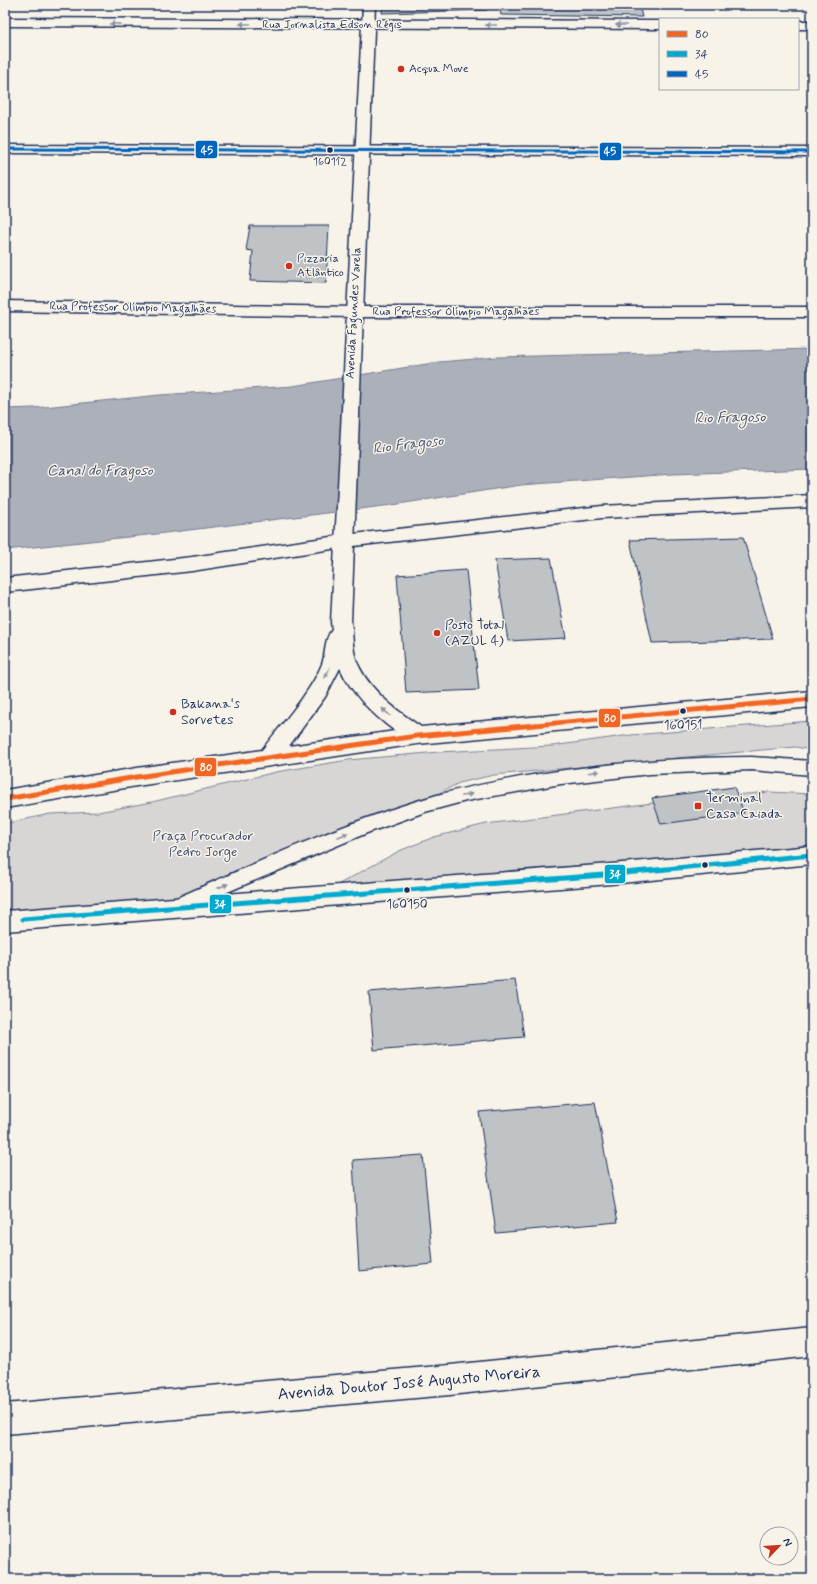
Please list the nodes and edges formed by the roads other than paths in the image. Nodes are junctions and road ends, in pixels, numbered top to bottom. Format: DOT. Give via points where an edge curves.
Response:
graph roads {
  1 [pos="369,5"];
  2 [pos="5,22"];
  3 [pos="368,25"];
  4 [pos="659,25"];
  5 [pos="799,25"];
  6 [pos="812,25"];
  7 [pos="5,149"];
  8 [pos="363,150"];
  9 [pos="812,152"];
  10 [pos="5,306"];
  11 [pos="354,312"];
  12 [pos="812,312"];
  13 [pos="812,500"];
  14 [pos="345,541"];
  15 [pos="5,585"];
  16 [pos="342,622"];
  17 [pos="812,699"];
  18 [pos="417,736"];
  19 [pos="268,758"];
  20 [pos="812,768"];
  21 [pos="5,799"];
  22 [pos="812,855"];
  23 [pos="174,907"];
  24 [pos="5,921"];
  25 [pos="812,1342"];
  26 [pos="5,1419"];
  1 -- 3 [label="street, Avenida Fagundes Varela"];
  3 -- 2 [label="street, Rua Jornalista Edson Régis, one-way"];
  4 -- 3 [label="street, Rua Jornalista Edson Régis, one-way"];
  3 -- 8 [label="street, Avenida Fagundes Varela"];
  5 -- 6 [label="street"];
  7 -- 8 [label="street"];
  8 -- 9 [label="street"];
  8 -- 11 [label="street, Avenida Fagundes Varela"];
  10 -- 11 [label="street, Rua Professor Olímpio Magalhães"];
  11 -- 12 [label="street, Rua Professor Olímpio Magalhães"];
  11 -- 14 [label="street, Avenida Fagundes Varela"];
  13 -- 14 [label="street" via="602,512"];
  14 -- 15 [label="street" via="192,564"];
  14 -- 16 [label="street, Avenida Fagundes Varela"];
  18 -- 16 [label="street, Avenida Fagundes Varela, one-way" via="379,706 356,678 346,658"];
  16 -- 19 [label="street, Avenida Fagundes Varela, one-way" via="332,664 318,692"];
  17 -- 18 [label="street"];
  18 -- 19 [label="street"];
  19 -- 21 [label="street"];
  23 -- 20 [label="lane, one-way" via="327,841 452,798 595,772 666,765 758,763"];
  22 -- 23 [label="street" via="604,875"];
  23 -- 24 [label="street"];
  25 -- 26 [label="street, Avenida Doutor José Augusto Moreira" via="450,1380"];
}
